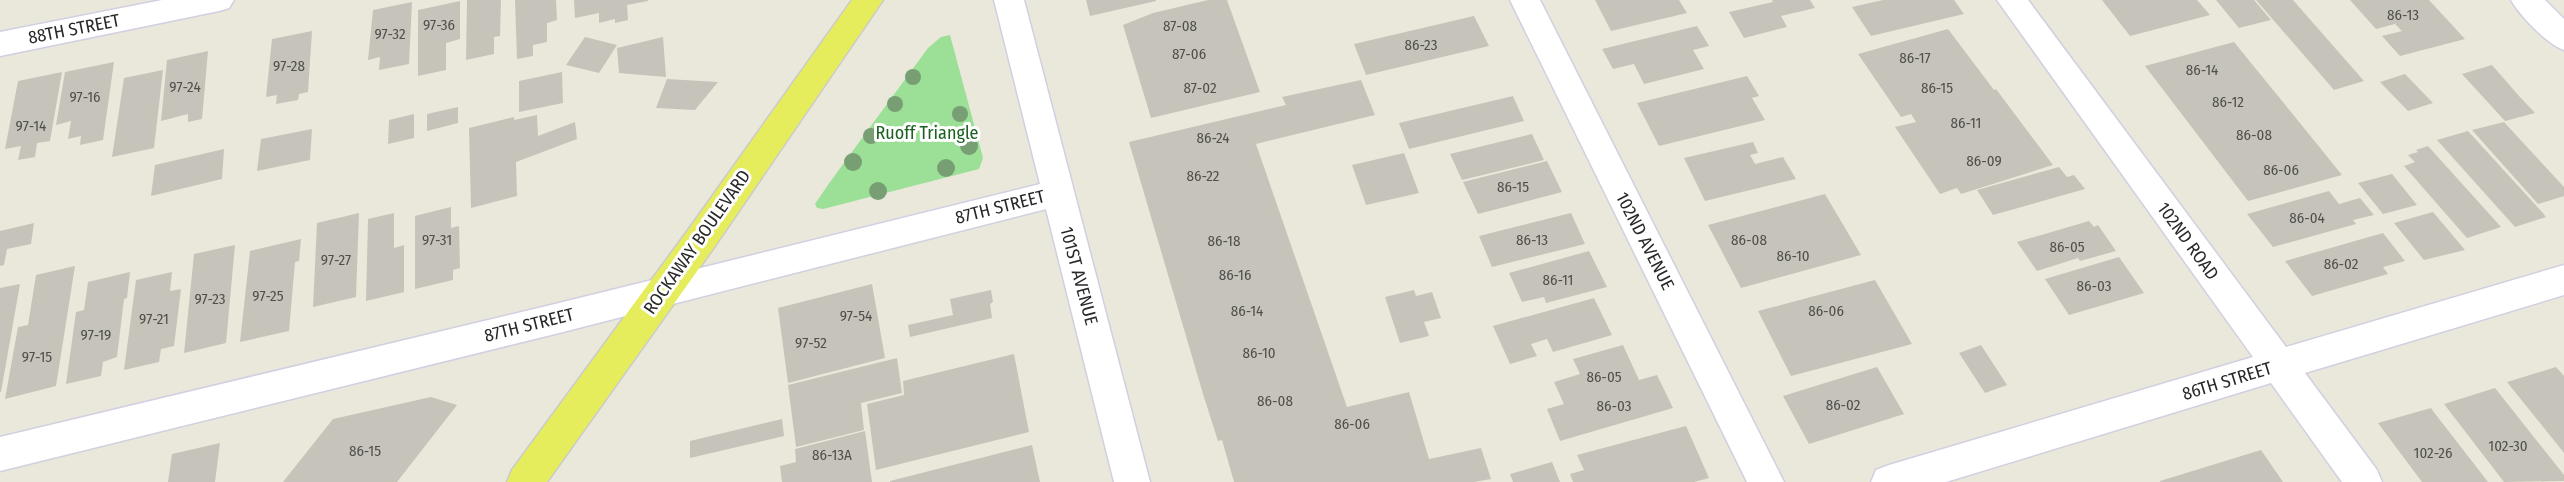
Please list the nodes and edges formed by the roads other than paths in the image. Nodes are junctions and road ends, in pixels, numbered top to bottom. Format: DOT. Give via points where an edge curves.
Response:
graph roads {
  1 [pos="219,0"];
  2 [pos="868,0"];
  3 [pos="1008,0"];
  4 [pos="1525,0"];
  5 [pos="2012,0"];
  6 [pos="2526,0"];
  7 [pos="2564,38"];
  8 [pos="0,44"];
  9 [pos="1057,194"];
  10 [pos="2564,280"];
  11 [pos="664,290"];
  12 [pos="2278,365"];
  13 [pos="0,454"];
  14 [pos="525,482"];
  15 [pos="1132,482"];
  16 [pos="1766,482"];
  17 [pos="1889,482"];
  18 [pos="2364,482"];
  1 -- 8 [label="street, 88TH STREET"];
  2 -- 11 [label="main road, ROCKAWAY BOULEVARD"];
  3 -- 9 [label="street, 101ST AVENUE"];
  4 -- 16 [label="street, 102ND AVENUE"];
  5 -- 12 [label="street, 102ND ROAD"];
  6 -- 7 [label="street"];
  9 -- 11 [label="street, 87TH STREET"];
  9 -- 15 [label="street, 101ST AVENUE"];
  10 -- 12 [label="street, 86TH STREET"];
  11 -- 13 [label="street, 87TH STREET"];
  11 -- 14 [label="main road, ROCKAWAY BOULEVARD"];
  12 -- 17 [label="street, 86TH STREET"];
  12 -- 18 [label="street, 102ND ROAD"];
}
